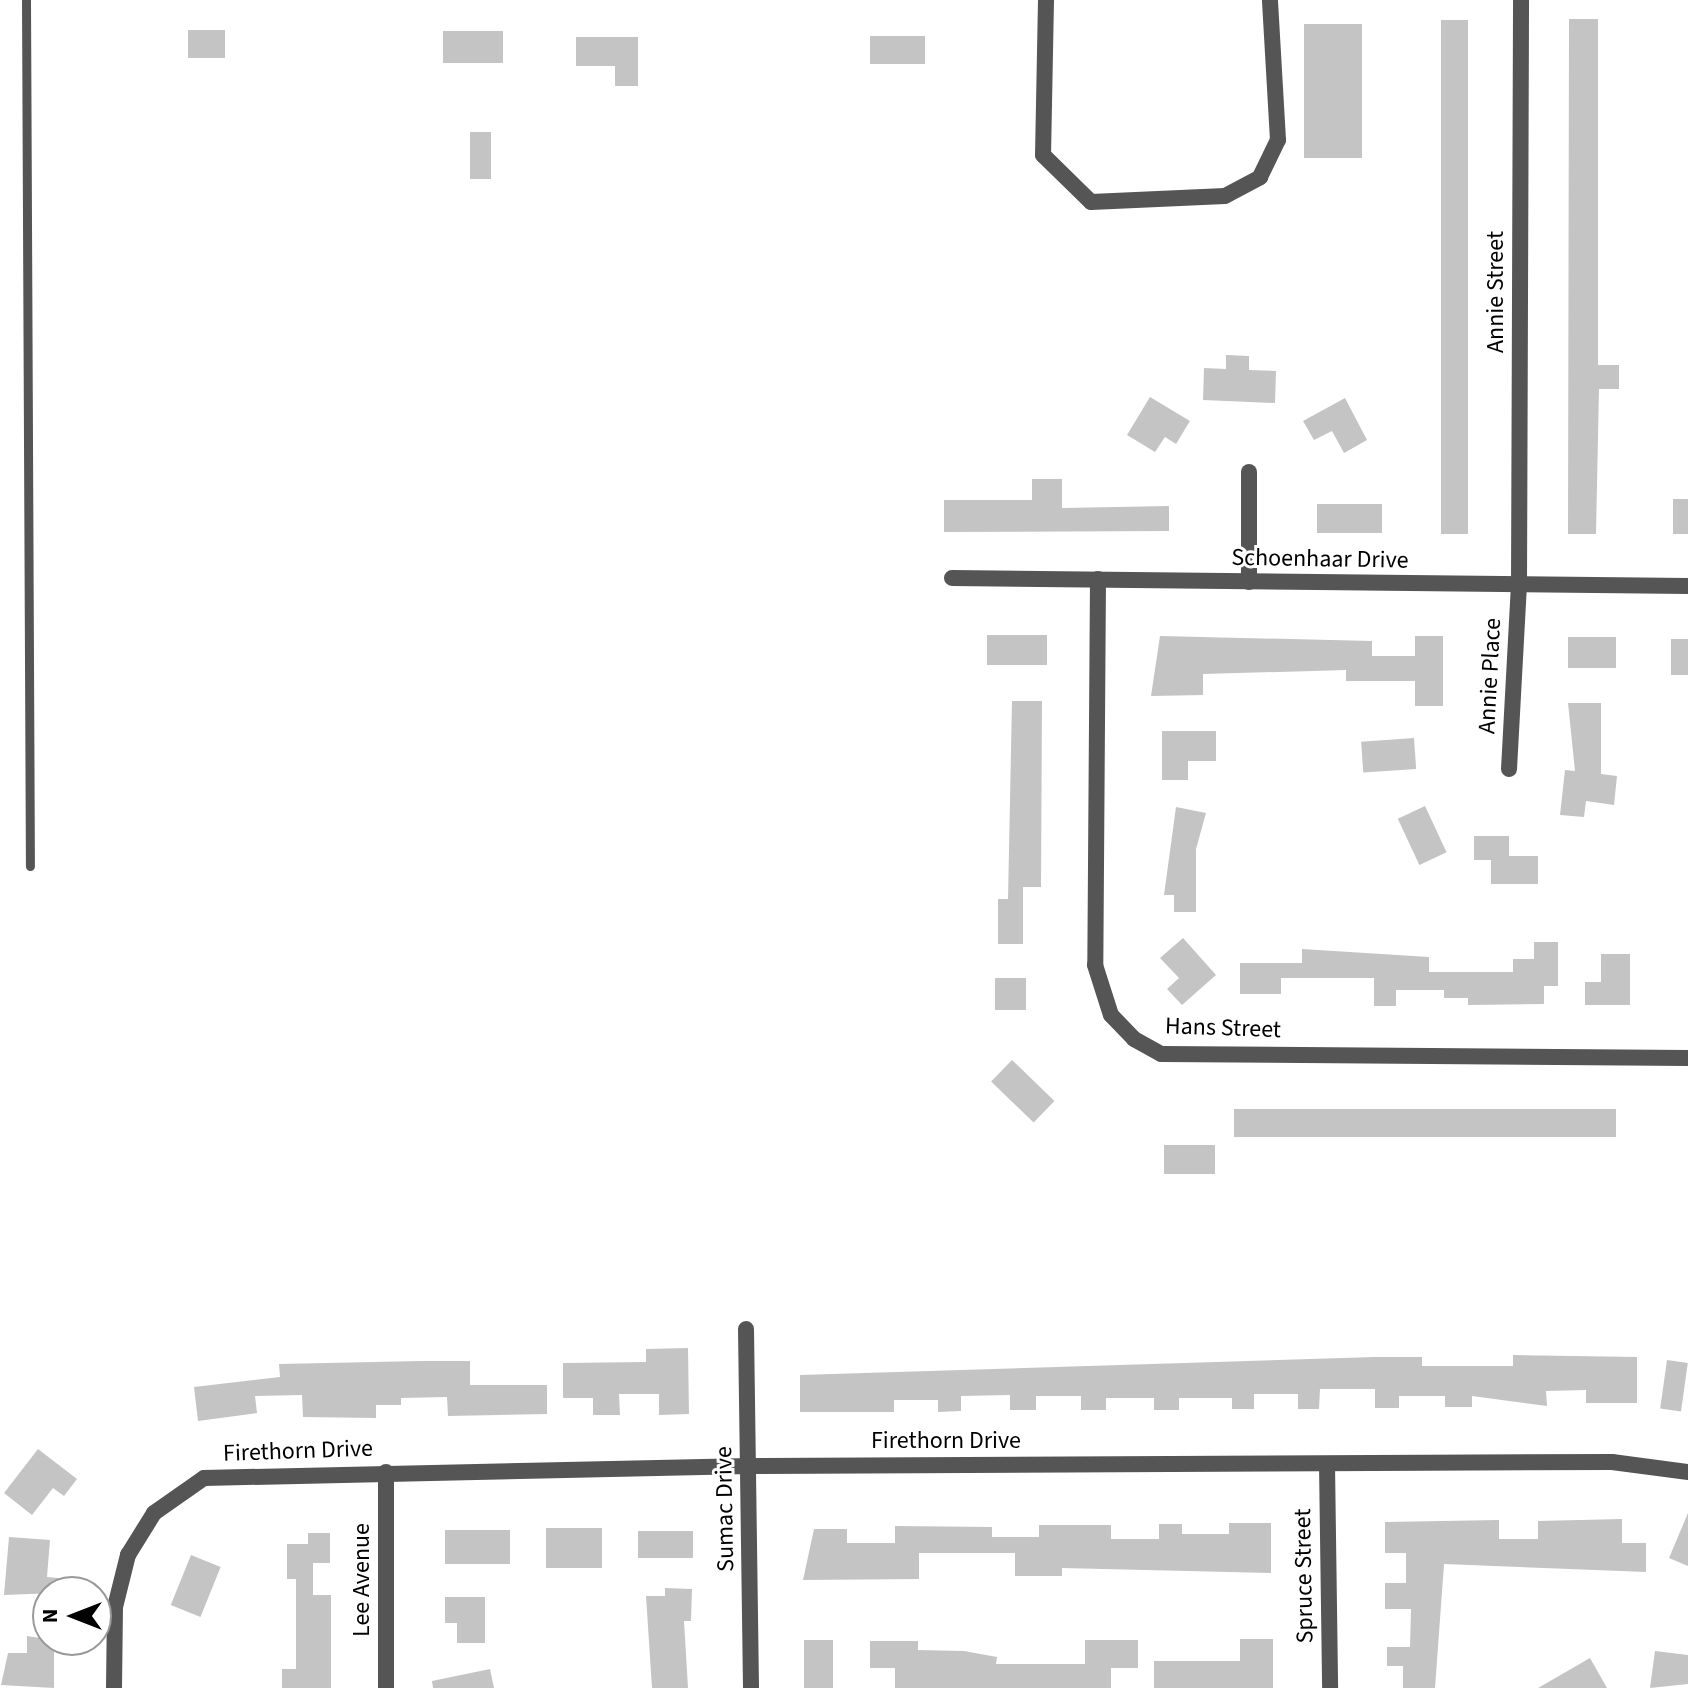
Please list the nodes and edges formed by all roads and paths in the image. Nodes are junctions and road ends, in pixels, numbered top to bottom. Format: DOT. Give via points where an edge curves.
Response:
graph roads {
  1 [pos="26,0"];
  2 [pos="1046,0"];
  3 [pos="1270,0"];
  4 [pos="1521,0"];
  5 [pos="1249,472"];
  6 [pos="952,578"];
  7 [pos="1098,579"];
  8 [pos="1249,582"];
  9 [pos="1519,585"];
  10 [pos="1688,586"];
  11 [pos="1509,769"];
  12 [pos="30,866"];
  13 [pos="1688,1058"];
  14 [pos="746,1329"];
  15 [pos="1327,1464"];
  16 [pos="749,1466"];
  17 [pos="386,1472"];
  18 [pos="1688,1472"];
  19 [pos="114,1688"];
  20 [pos="386,1688"];
  21 [pos="751,1688"];
  22 [pos="1330,1688"];
  1 -- 12 [label="lane"];
  2 -- 3 [label="street" via="1043,155 1091,202 1225,196 1260,177 1278,140"];
  4 -- 9 [label="street, Annie Street"];
  5 -- 8 [label="street"];
  6 -- 7 [label="street, Schoenhaar Drive"];
  7 -- 8 [label="street, Schoenhaar Drive"];
  7 -- 13 [label="street, Hans Street" via="1095,965 1111,1015 1134,1039 1161,1054"];
  8 -- 9 [label="street, Schoenhaar Drive"];
  9 -- 10 [label="street, Schoenhaar Drive"];
  9 -- 11 [label="street, Annie Place"];
  14 -- 16 [label="street, Sumac Drive"];
  15 -- 16 [label="street, Firethorn Drive"];
  15 -- 18 [label="street, Firethorn Drive" via="1612,1462"];
  15 -- 22 [label="street, Spruce Street"];
  16 -- 17 [label="street, Firethorn Drive"];
  16 -- 21 [label="street, Sumac Drive"];
  17 -- 19 [label="street, Firethorn Drive" via="204,1478 154,1513 128,1555 115,1607"];
  17 -- 20 [label="street, Lee Avenue"];
}
